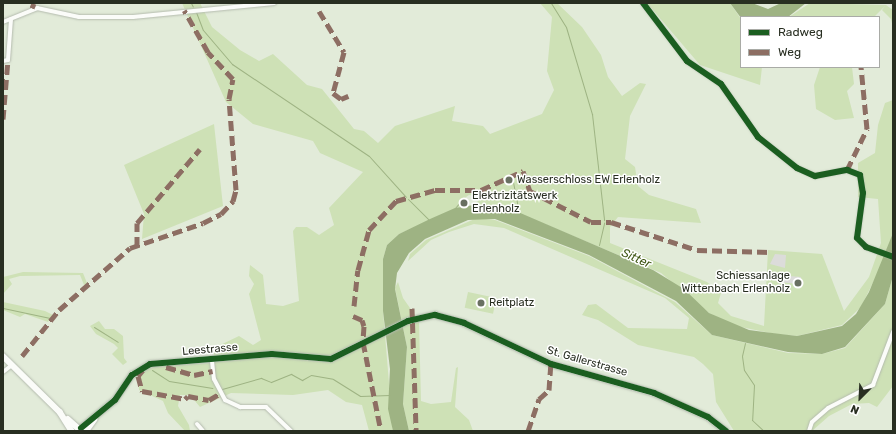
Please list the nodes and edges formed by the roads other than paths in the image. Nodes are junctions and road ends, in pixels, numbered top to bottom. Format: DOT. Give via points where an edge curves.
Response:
graph roads {
  1 [pos="274,3"];
  2 [pos="643,3"];
  3 [pos="11,19"];
  4 [pos="3,22"];
  5 [pos="3,26"];
  6 [pos="8,29"];
  7 [pos="3,60"];
  8 [pos="893,257"];
  9 [pos="416,318"];
  10 [pos="893,332"];
  11 [pos="3,356"];
  12 [pos="212,361"];
  13 [pos="12,365"];
  14 [pos="3,372"];
  15 [pos="197,424"];
  16 [pos="79,430"];
  17 [pos="203,431"];
  18 [pos="291,431"];
  19 [pos="726,431"];
  20 [pos="809,431"];
  1 -- 3 [label="street" via="133,17 79,17 37,8"];
  2 -- 8 [label="street" via="687,61 721,84 758,136 797,168 815,176 847,170 860,175 863,193 856,235 863,245"];
  3 -- 4 [label="street"];
  3 -- 6 [label="street"];
  5 -- 6 [label="street"];
  6 -- 7 [label="street" via="8,60"];
  9 -- 12 [label="street, Leestrasse" via="348,354 322,360 272,354"];
  9 -- 19 [label="street, St. Gallerstrasse" via="435,316 457,320 551,364 654,393 708,417"];
  10 -- 20 [label="street" via="873,385 828,408 812,422"];
  11 -- 13 [label="street"];
  12 -- 16 [label="street, Leestrasse" via="157,362 143,367 95,418"];
  12 -- 18 [label="street" via="214,379 225,400 240,407 266,407"];
  13 -- 14 [label="street"];
  13 -- 16 [label="street"];
  15 -- 17 [label="street"];
}
